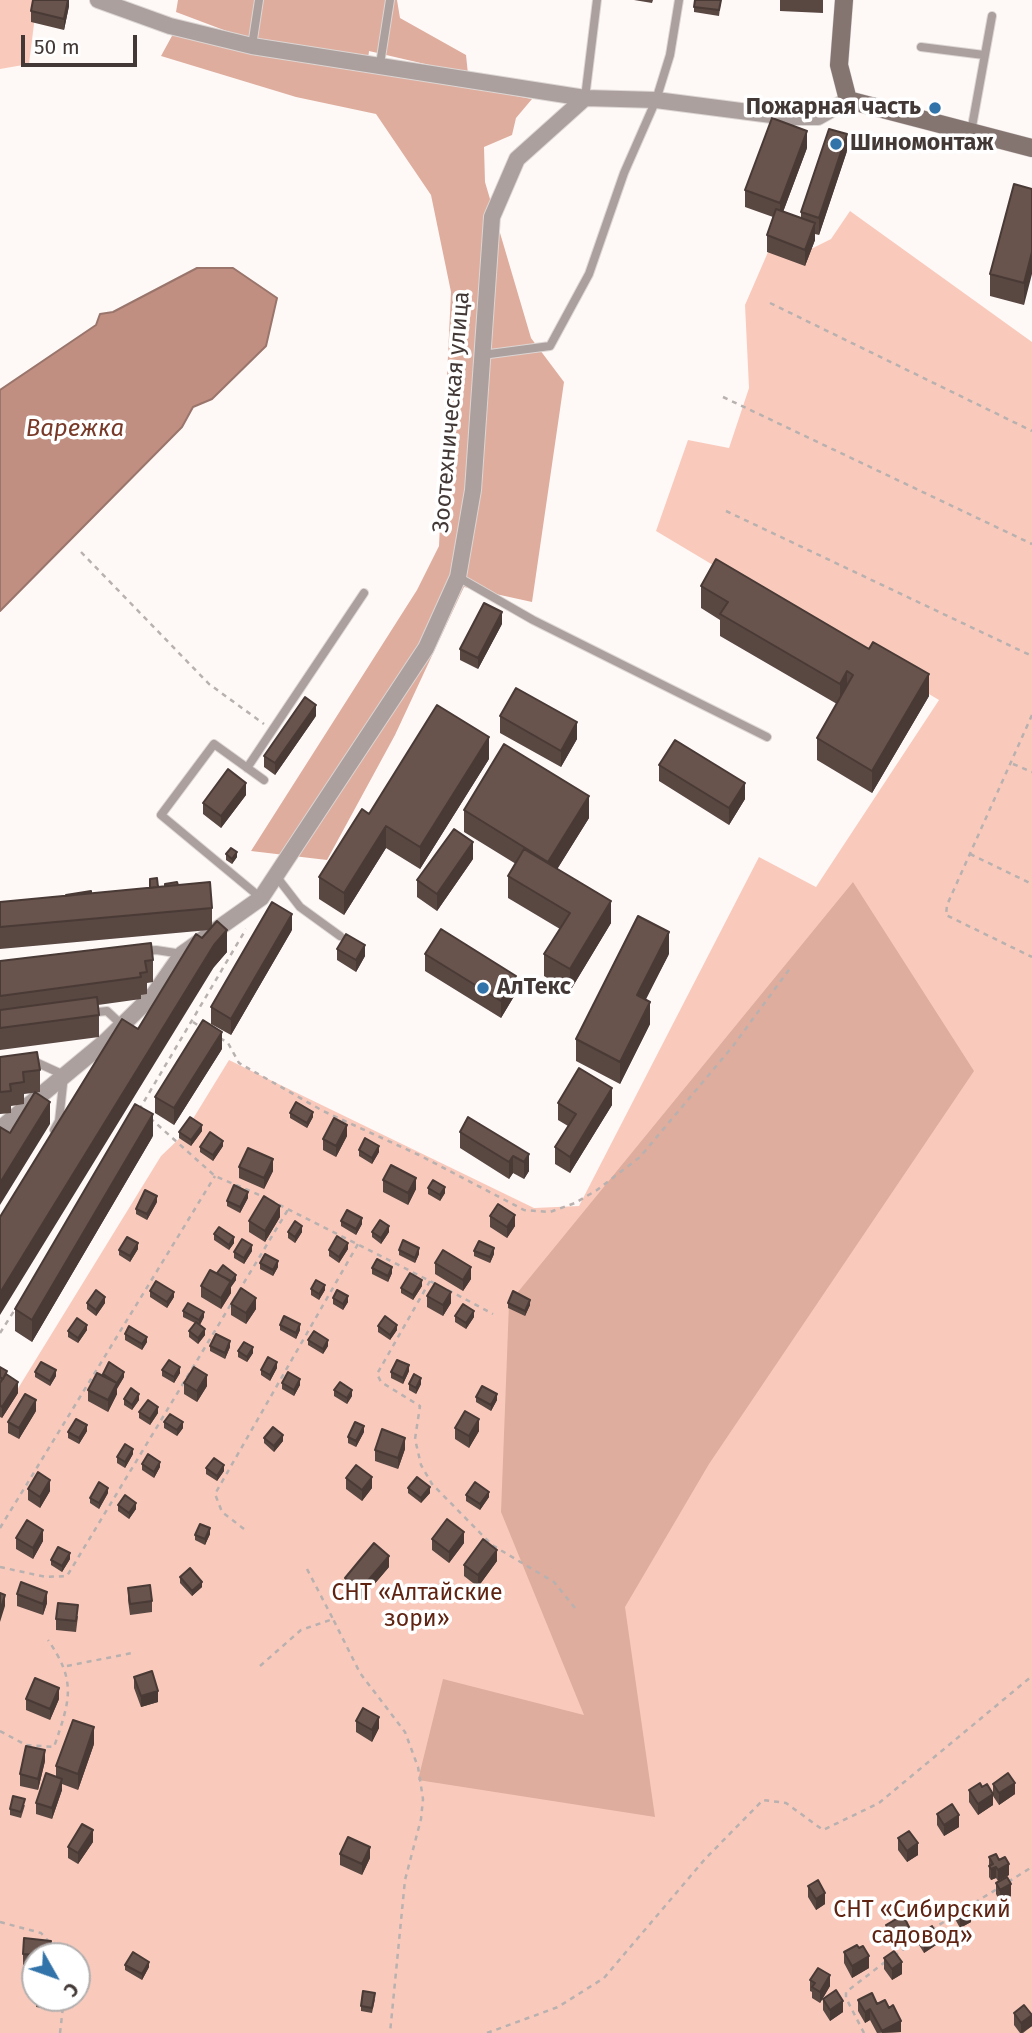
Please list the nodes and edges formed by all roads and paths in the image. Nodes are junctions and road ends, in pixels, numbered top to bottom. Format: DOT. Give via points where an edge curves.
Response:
graph roads {
  1 [pos="98,0"];
  2 [pos="259,0"];
  3 [pos="390,0"];
  4 [pos="597,0"];
  5 [pos="679,0"];
  6 [pos="844,0"];
  7 [pos="992,16"];
  8 [pos="252,46"];
  9 [pos="921,47"];
  10 [pos="984,55"];
  11 [pos="380,64"];
  12 [pos="585,98"];
  13 [pos="656,100"];
  14 [pos="848,100"];
  15 [pos="971,132"];
  16 [pos="1032,148"];
  17 [pos="770,303"];
  18 [pos="482,355"];
  19 [pos="723,397"];
  20 [pos="1032,431"];
  21 [pos="726,511"];
  22 [pos="1032,544"];
  23 [pos="81,552"];
  24 [pos="457,577"];
  25 [pos="364,593"];
  26 [pos="1032,656"];
  27 [pos="1032,715"];
  28 [pos="272,731"];
  29 [pos="767,737"];
  30 [pos="1012,763"];
  31 [pos="247,768"];
  32 [pos="1032,772"];
  33 [pos="264,780"];
  34 [pos="970,854"];
  35 [pos="276,876"];
  36 [pos="1032,884"];
  37 [pos="261,898"];
  38 [pos="340,936"];
  39 [pos="130,952"];
  40 [pos="182,954"];
  41 [pos="1032,957"];
  42 [pos="791,967"];
  43 [pos="80,1014"];
  44 [pos="193,1022"];
  45 [pos="122,1025"];
  46 [pos="205,1029"];
  47 [pos="216,1036"];
  48 [pos="20,1060"];
  49 [pos="64,1074"];
  50 [pos="150,1118"];
  51 [pos="133,1120"];
  52 [pos="0,1129"];
  53 [pos="46,1143"];
  54 [pos="215,1176"];
  55 [pos="289,1208"];
  56 [pos="358,1244"];
  57 [pos="430,1281"];
  58 [pos="22,1297"];
  59 [pos="493,1314"];
  60 [pos="0,1333"];
  61 [pos="0,1528"];
  62 [pos="244,1529"];
  63 [pos="0,1567"];
  64 [pos="307,1569"];
  65 [pos="575,1608"];
  66 [pos="333,1619"];
  67 [pos="48,1640"];
  68 [pos="132,1653"];
  69 [pos="65,1666"];
  70 [pos="260,1666"];
  71 [pos="1032,1676"];
  72 [pos="0,1731"];
  73 [pos="1032,1867"];
  74 [pos="0,1922"];
  75 [pos="49,1942"];
  76 [pos="62,2012"];
  77 [pos="60,2033"];
  78 [pos="390,2033"];
  79 [pos="487,2033"];
  80 [pos="864,2033"];
  1 -- 8 [label="street" via="170,26"];
  2 -- 8 [label="lane"];
  3 -- 11 [label="lane"];
  4 -- 12 [label="lane"];
  5 -- 13 [label="lane" via="670,55"];
  6 -- 14 [label="street" via="839,65"];
  7 -- 10 [label="lane"];
  8 -- 11 [label="street"];
  9 -- 10 [label="lane"];
  10 -- 15 [label="lane"];
  11 -- 12 [label="street"];
  12 -- 13 [label="street"];
  12 -- 18 [label="street, Зоотехническая улица" via="517,159 492,217"];
  13 -- 14 [label="street" via="818,117"];
  13 -- 18 [label="lane" via="624,173 589,274 550,346"];
  14 -- 15 [label="street"];
  15 -- 16 [label="street"];
  17 -- 20 [label="path"];
  18 -- 24 [label="street, Зоотехническая улица" via="473,489"];
  19 -- 22 [label="path"];
  21 -- 26 [label="path"];
  23 -- 28 [label="path" via="209,684"];
  24 -- 29 [label="lane"];
  24 -- 35 [label="street, Зоотехническая улица" via="426,648"];
  25 -- 28 [label="lane"];
  27 -- 30 [label="path"];
  28 -- 31 [label="lane"];
  30 -- 32 [label="path"];
  30 -- 34 [label="path"];
  31 -- 33 [label="lane"];
  31 -- 37 [label="lane" via="215,744 161,815"];
  34 -- 36 [label="path"];
  34 -- 41 [label="path" via="946,915"];
  35 -- 37 [label="street, Зоотехническая улица"];
  35 -- 38 [label="lane" via="300,907"];
  37 -- 40 [label="street, Зоотехническая улица"];
  37 -- 44 [label="path"];
  39 -- 40 [label="lane"];
  40 -- 45 [label="street, Зоотехническая улица" via="154,994"];
  42 -- 47 [label="path" via="733,1046 640,1157 597,1190 550,1212 524,1210 323,1111 239,1063 228,1043"];
  43 -- 45 [label="lane" via="107,1011"];
  44 -- 46 [label="path"];
  44 -- 51 [label="path"];
  45 -- 49 [label="street, Зоотехническая улица"];
  48 -- 49 [label="lane" via="30,1059"];
  49 -- 52 [label="street, Зоотехническая улица"];
  49 -- 53 [label="lane" via="59,1121"];
  50 -- 54 [label="path"];
  54 -- 55 [label="path"];
  54 -- 61 [label="path"];
  55 -- 56 [label="path"];
  55 -- 63 [label="path" via="66,1576 46,1577"];
  56 -- 57 [label="path"];
  56 -- 62 [label="path" via="215,1494 222,1512"];
  57 -- 59 [label="path"];
  57 -- 65 [label="path" via="377,1374 381,1382 420,1406 415,1439 421,1465 432,1484 492,1545 554,1582"];
  58 -- 60 [label="path"];
  64 -- 66 [label="path"];
  66 -- 70 [label="path" via="301,1630"];
  66 -- 78 [label="path" via="360,1673 405,1732 423,1799 405,1880"];
  67 -- 69 [label="path"];
  68 -- 69 [label="path"];
  69 -- 72 [label="path" via="65,1716 54,1747 26,1745"];
  71 -- 79 [label="path" via="879,1803 823,1830 786,1803 763,1800 705,1858 604,1978 558,2007"];
  73 -- 80 [label="path" via="949,1918 846,1992"];
  74 -- 75 [label="path" via="41,1933"];
  76 -- 77 [label="path"];
}
